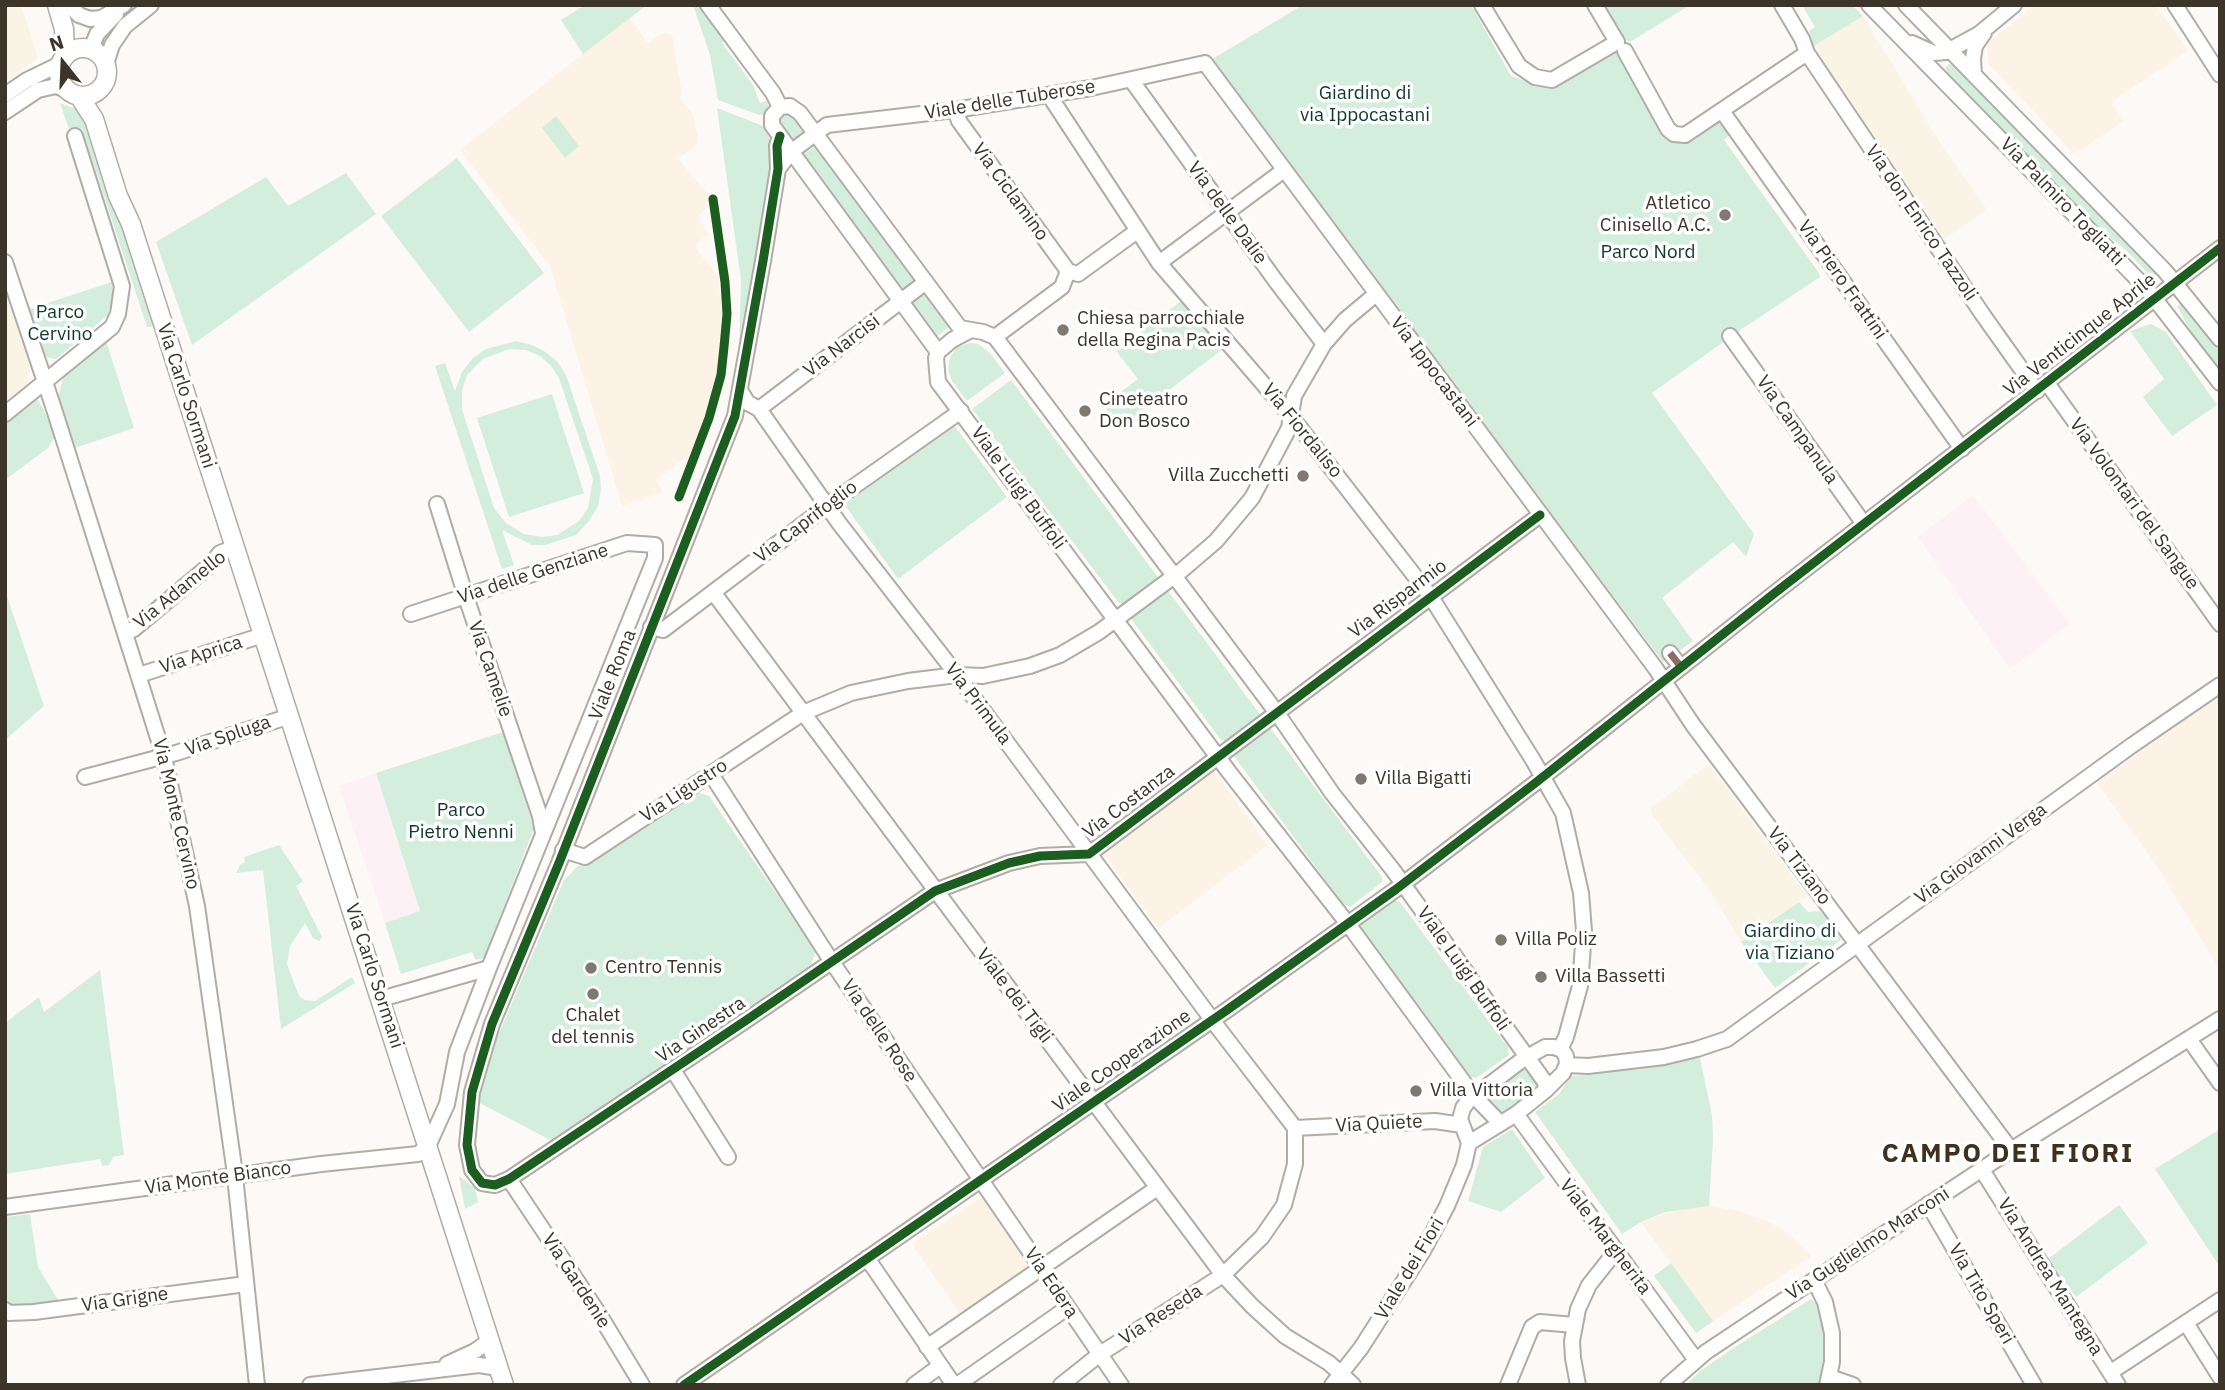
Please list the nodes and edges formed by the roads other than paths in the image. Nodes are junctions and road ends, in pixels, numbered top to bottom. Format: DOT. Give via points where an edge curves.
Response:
graph roads {
  1 [pos="57,5"];
  2 [pos="68,5"];
  3 [pos="124,5"];
  4 [pos="151,5"];
  5 [pos="708,5"];
  6 [pos="1482,5"];
  7 [pos="1595,5"];
  8 [pos="1782,5"];
  9 [pos="1870,5"];
  10 [pos="1881,5"];
  11 [pos="1906,5"];
  12 [pos="2014,5"];
  13 [pos="2175,5"];
  14 [pos="1991,24"];
  15 [pos="1899,34"];
  16 [pos="87,48"];
  17 [pos="1950,50"];
  18 [pos="1625,51"];
  19 [pos="1807,53"];
  20 [pos="62,60"];
  21 [pos="1205,63"];
  22 [pos="106,64"];
  23 [pos="1974,75"];
  24 [pos="2220,75"];
  25 [pos="1132,81"];
  26 [pos="99,90"];
  27 [pos="73,93"];
  28 [pos="5,95"];
  29 [pos="1049,95"];
  30 [pos="779,107"];
  31 [pos="955,110"];
  32 [pos="1722,111"];
  33 [pos="5,113"];
  34 [pos="816,133"];
  35 [pos="75,136"];
  36 [pos="780,136"];
  37 [pos="792,151"];
  38 [pos="778,169"];
  39 [pos="1284,170"];
  40 [pos="1227,213"];
  41 [pos="131,224"];
  42 [pos="1137,231"];
  43 [pos="2220,248"];
  44 [pos="5,262"];
  45 [pos="1159,263"];
  46 [pos="1068,271"];
  47 [pos="926,282"];
  48 [pos="2175,282"];
  49 [pos="1376,294"];
  50 [pos="2155,299"];
  51 [pos="902,300"];
  52 [pos="969,331"];
  53 [pos="1730,336"];
  54 [pos="995,337"];
  55 [pos="2220,339"];
  56 [pos="1324,344"];
  57 [pos="939,352"];
  58 [pos="45,383"];
  59 [pos="2220,383"];
  60 [pos="2042,387"];
  61 [pos="741,392"];
  62 [pos="758,409"];
  63 [pos="961,411"];
  64 [pos="5,414"];
  65 [pos="1290,415"];
  66 [pos="1962,449"];
  67 [pos="437,504"];
  68 [pos="828,506"];
  69 [pos="1541,515"];
  70 [pos="1864,524"];
  71 [pos="655,545"];
  72 [pos="235,547"];
  73 [pos="1174,576"];
  74 [pos="713,592"];
  75 [pos="466,597"];
  76 [pos="1431,597"];
  77 [pos="411,614"];
  78 [pos="1115,620"];
  79 [pos="2220,624"];
  80 [pos="651,627"];
  81 [pos="125,633"];
  82 [pos="263,635"];
  83 [pos="1670,653"];
  84 [pos="1681,667"];
  85 [pos="139,675"];
  86 [pos="957,675"];
  87 [pos="1664,681"];
  88 [pos="2220,685"];
  89 [pos="803,713"];
  90 [pos="1277,713"];
  91 [pos="290,716"];
  92 [pos="164,757"];
  93 [pos="1218,758"];
  94 [pos="711,774"];
  95 [pos="85,777"];
  96 [pos="1542,777"];
  97 [pos="541,841"];
  98 [pos="563,850"];
  99 [pos="1089,854"];
  100 [pos="1403,883"];
  101 [pos="935,891"];
  102 [pos="1348,924"];
  103 [pos="1857,943"];
  104 [pos="832,961"];
  105 [pos="489,968"];
  106 [pos="381,999"];
  107 [pos="1213,1019"];
  108 [pos="2220,1019"];
  109 [pos="2189,1039"];
  110 [pos="1560,1049"];
  111 [pos="1527,1058"];
  112 [pos="1565,1069"];
  113 [pos="673,1070"];
  114 [pos="2220,1083"];
  115 [pos="1546,1090"];
  116 [pos="1473,1095"];
  117 [pos="1094,1102"];
  118 [pos="1516,1114"];
  119 [pos="1500,1124"];
  120 [pos="1462,1125"];
  121 [pos="1295,1128"];
  122 [pos="1469,1143"];
  123 [pos="428,1146"];
  124 [pos="2011,1150"];
  125 [pos="728,1157"];
  126 [pos="1982,1170"];
  127 [pos="234,1177"];
  128 [pos="509,1179"];
  129 [pos="981,1180"];
  130 [pos="482,1183"];
  131 [pos="1157,1188"];
  132 [pos="1928,1204"];
  133 [pos="5,1207"];
  134 [pos="1616,1251"];
  135 [pos="867,1258"];
  136 [pos="1041,1269"];
  137 [pos="1223,1275"];
  138 [pos="1814,1280"];
  139 [pos="246,1284"];
  140 [pos="2220,1300"];
  141 [pos="1067,1308"];
  142 [pos="5,1310"];
  143 [pos="2186,1323"];
  144 [pos="1574,1325"];
  145 [pos="489,1341"];
  146 [pos="927,1347"];
  147 [pos="1100,1354"];
  148 [pos="1696,1360"];
  149 [pos="940,1366"];
  150 [pos="436,1369"];
  151 [pos="501,1376"];
  152 [pos="2220,1377"];
  153 [pos="398,1379"];
  154 [pos="1337,1379"];
  155 [pos="2114,1379"];
  156 [pos="1828,1381"];
  157 [pos="257,1385"];
  158 [pos="310,1385"];
  159 [pos="642,1385"];
  160 [pos="684,1385"];
  161 [pos="914,1385"];
  162 [pos="955,1385"];
  163 [pos="1060,1385"];
  164 [pos="1121,1385"];
  165 [pos="1353,1385"];
  166 [pos="1508,1385"];
  167 [pos="1578,1385"];
  168 [pos="1668,1385"];
  169 [pos="1853,1385"];
  170 [pos="2034,1385"];
  1 -- 20 [label="main road" via="64,29"];
  2 -- 3 [label="street" via="90,19"];
  2 -- 16 [label="main road"];
  3 -- 16 [label="street"];
  4 -- 22 [label="street" via="125,26 112,44"];
  5 -- 30 [label="street"];
  6 -- 7 [label="street" via="1519,66 1535,77 1552,80 1617,42"];
  8 -- 19 [label="street, Via don Enrico Tazzoli"];
  9 -- 15 [label="street, Via Palmiro Togliatti"];
  10 -- 15 [label="street, Via Palmiro Togliatti"];
  11 -- 17 [label="street, Via Palmiro Togliatti"];
  12 -- 14 [label="street"];
  13 -- 24 [label="street"];
  14 -- 17 [label="street"];
  14 -- 23 [label="street" via="1975,46"];
  15 -- 17 [label="street" via="1934,53"];
  15 -- 50 [label="street, Via Palmiro Togliatti"];
  16 -- 20 [label="main road" via="76,48"];
  16 -- 22 [label="main road"];
  17 -- 23 [label="street, Via Palmiro Togliatti"];
  18 -- 32 [label="street" via="1674,134 1685,135"];
  19 -- 32 [label="street"];
  19 -- 60 [label="street, Via don Enrico Tazzoli" via="1983,315"];
  20 -- 27 [label="main road" via="59,75"];
  20 -- 28 [label="street"];
  21 -- 25 [label="street, Viale delle Tuberose"];
  21 -- 39 [label="street, Via Ippocastani"];
  22 -- 26 [label="main road" via="106,79"];
  23 -- 48 [label="street, Via Palmiro Togliatti"];
  25 -- 29 [label="street, Viale delle Tuberose"];
  25 -- 40 [label="street, Via delle Dalie"];
  26 -- 27 [label="main road" via="88,95"];
  26 -- 41 [label="main road, Via Carlo Sormani"];
  27 -- 33 [label="street" via="56,86 38,90"];
  27 -- 41 [label="main road, Via Carlo Sormani" via="94,119"];
  29 -- 31 [label="street, Viale delle Tuberose"];
  29 -- 42 [label="street, Via Fiordaliso"];
  30 -- 34 [label="street" via="796,109"];
  30 -- 36 [label="street, Viale Roma" via="771,121"];
  31 -- 34 [label="street, Viale delle Tuberose" via="827,125"];
  31 -- 46 [label="street, Via Ciclamino"];
  32 -- 66 [label="street, Via Piero Frattini"];
  34 -- 37 [label="street, Viale delle Tuberose"];
  34 -- 47 [label="street"];
  35 -- 58 [label="street" via="122,286 112,327"];
  36 -- 37 [label="street"];
  36 -- 38 [label="street, Viale Roma"];
  37 -- 38 [label="street, Viale Roma"];
  37 -- 51 [label="street"];
  38 -- 61 [label="street, Viale Roma"];
  39 -- 40 [label="street"];
  39 -- 49 [label="street, Via Ippocastani"];
  40 -- 45 [label="street"];
  40 -- 56 [label="street, Via delle Dalie"];
  41 -- 72 [label="main road, Via Carlo Sormani"];
  42 -- 45 [label="street, Via Fiordaliso"];
  42 -- 46 [label="street" via="1078,274"];
  43 -- 48 [label="street, Via Venticinque Aprile"];
  44 -- 58 [label="street, Via Monte Cervino"];
  45 -- 65 [label="street, Via Fiordaliso"];
  46 -- 54 [label="street" via="1062,287"];
  47 -- 51 [label="street, Via Narcisi"];
  47 -- 52 [label="street" via="960,328"];
  48 -- 50 [label="street, Via Venticinque Aprile"];
  48 -- 55 [label="street, Via Palmiro Togliatti"];
  49 -- 56 [label="street"];
  49 -- 69 [label="street, Via Ippocastani"];
  50 -- 59 [label="street, Via Palmiro Togliatti"];
  50 -- 60 [label="street, Via Venticinque Aprile"];
  51 -- 57 [label="street"];
  51 -- 62 [label="street, Via Narcisi"];
  52 -- 54 [label="street"];
  52 -- 57 [label="street"];
  53 -- 70 [label="street, Via Campanula"];
  54 -- 73 [label="street, Viale Luigi Buffoli"];
  56 -- 65 [label="street" via="1294,396"];
  57 -- 63 [label="street, Viale Luigi Buffoli" via="938,382"];
  58 -- 64 [label="street"];
  58 -- 81 [label="street, Via Monte Cervino"];
  60 -- 66 [label="street, Via Venticinque Aprile"];
  60 -- 79 [label="street, Via Volontari del Sangue"];
  61 -- 62 [label="street, Via Primula"];
  61 -- 80 [label="street, Viale Roma"];
  62 -- 68 [label="street, Via Primula"];
  63 -- 68 [label="street, Via Caprifoglio"];
  63 -- 78 [label="street, Viale Luigi Buffoli"];
  65 -- 73 [label="street" via="1289,428 1252,498 1216,541"];
  65 -- 76 [label="street, Via Fiordaliso"];
  66 -- 70 [label="street, Via Venticinque Aprile"];
  67 -- 75 [label="street, Via Camelie"];
  68 -- 74 [label="street, Via Caprifoglio"];
  68 -- 86 [label="street, Via Primula"];
  69 -- 76 [label="street, Via Risparmio"];
  69 -- 87 [label="street, Via Ippocastani"];
  70 -- 84 [label="street, Via Venticinque Aprile"];
  71 -- 75 [label="street, Via delle Genziane" via="627,543"];
  71 -- 97 [label="street, Viale Roma" via="655,558"];
  72 -- 81 [label="street, Via Adamello" via="215,556 210,565"];
  72 -- 82 [label="main road, Via Carlo Sormani"];
  73 -- 78 [label="street"];
  73 -- 90 [label="street, Viale Luigi Buffoli"];
  74 -- 80 [label="street, Via Caprifoglio" via="663,629"];
  74 -- 89 [label="street, Viale dei Tigli"];
  75 -- 77 [label="street, Via delle Genziane"];
  75 -- 97 [label="street, Via Camelie" via="540,816"];
  76 -- 90 [label="street, Via Risparmio"];
  76 -- 96 [label="street, Via Fiordaliso"];
  78 -- 86 [label="street, Via Ligustro" via="1086,641 1030,666 983,676"];
  78 -- 93 [label="street, Viale Luigi Buffoli"];
  80 -- 98 [label="street, Viale Roma"];
  81 -- 85 [label="street, Via Monte Cervino"];
  82 -- 85 [label="street, Via Aprica"];
  82 -- 91 [label="main road, Via Carlo Sormani"];
  83 -- 84 [label="street"];
  84 -- 87 [label="street, Viale Cooperazione"];
  85 -- 92 [label="street, Via Monte Cervino"];
  86 -- 89 [label="street, Via Ligustro" via="851,693"];
  86 -- 99 [label="street, Via Primula"];
  87 -- 96 [label="street, Viale Cooperazione"];
  87 -- 103 [label="street, Via Tiziano"];
  88 -- 103 [label="street, Via Giovanni Verga"];
  89 -- 94 [label="street, Via Ligustro"];
  89 -- 101 [label="street, Viale dei Tigli"];
  90 -- 93 [label="street"];
  90 -- 100 [label="street, Viale Luigi Buffoli"];
  91 -- 92 [label="street, Via Spluga"];
  91 -- 106 [label="main road, Via Carlo Sormani"];
  92 -- 95 [label="street, Via Spluga"];
  92 -- 127 [label="street, Via Monte Cervino" via="197,906"];
  93 -- 99 [label="street, Via Costanza"];
  93 -- 102 [label="street, Viale Luigi Buffoli"];
  94 -- 98 [label="street, Via Ligustro" via="585,857"];
  94 -- 104 [label="street, Via delle Rose"];
  96 -- 100 [label="street, Viale Cooperazione"];
  96 -- 110 [label="street, Via Fiordaliso" via="1563,813 1581,893 1584,931 1580,986"];
  97 -- 98 [label="street" via="558,841"];
  97 -- 105 [label="street, Viale Roma"];
  98 -- 130 [label="street, Viale Roma" via="492,1024 472,1092 467,1145 472,1170"];
  99 -- 101 [label="street, Via Costanza" via="1009,863"];
  99 -- 107 [label="street, Via Primula"];
  100 -- 102 [label="street, Viale Cooperazione"];
  100 -- 111 [label="street, Viale Luigi Buffoli"];
  101 -- 104 [label="street, Via Ginestra"];
  101 -- 117 [label="street, Viale dei Tigli"];
  102 -- 107 [label="street, Viale Cooperazione"];
  102 -- 116 [label="street, Viale Luigi Buffoli"];
  103 -- 112 [label="street, Via Giovanni Verga" via="1727,1039 1664,1057"];
  103 -- 124 [label="street, Via Tiziano"];
  104 -- 113 [label="street, Via Ginestra"];
  104 -- 129 [label="street, Via delle Rose"];
  105 -- 106 [label="street"];
  105 -- 123 [label="street, Viale Roma" via="457,1052 447,1104"];
  106 -- 123 [label="main road, Via Carlo Sormani"];
  107 -- 117 [label="street, Viale Cooperazione"];
  107 -- 121 [label="street, Via Primula"];
  108 -- 109 [label="street, Via Guglielmo Marconi"];
  109 -- 114 [label="street"];
  109 -- 124 [label="street, Via Guglielmo Marconi"];
  110 -- 111 [label="street" via="1546,1047"];
  110 -- 112 [label="street" via="1566,1056"];
  111 -- 115 [label="street, Viale Luigi Buffoli"];
  111 -- 116 [label="street"];
  112 -- 115 [label="street"];
  113 -- 125 [label="street, Via Ginestra"];
  113 -- 128 [label="street, Via Ginestra"];
  115 -- 118 [label="street"];
  116 -- 119 [label="street, Viale Luigi Buffoli"];
  116 -- 120 [label="street" via="1461,1112"];
  117 -- 129 [label="street, Viale Cooperazione"];
  117 -- 131 [label="street, Viale dei Tigli"];
  118 -- 119 [label="street"];
  118 -- 134 [label="street, Viale Margherita"];
  119 -- 122 [label="street"];
  120 -- 121 [label="street, Via Quiete" via="1435,1121"];
  120 -- 122 [label="street"];
  121 -- 137 [label="street, Via Reseda" via="1295,1164 1284,1205 1262,1237"];
  122 -- 154 [label="street, Viale dei Fiori" via="1447,1206 1423,1251"];
  123 -- 127 [label="street, Via Monte Bianco" via="418,1154"];
  123 -- 145 [label="main road, Via Carlo Sormani"];
  124 -- 126 [label="street, Via Guglielmo Marconi"];
  126 -- 132 [label="street, Via Guglielmo Marconi"];
  126 -- 155 [label="street, Via Andrea Mantegna"];
  127 -- 133 [label="street, Via Monte Bianco"];
  127 -- 139 [label="street, Via Monte Cervino"];
  128 -- 130 [label="street, Via Ginestra" via="495,1185"];
  128 -- 159 [label="street, Via Gardenie"];
  129 -- 135 [label="street, Viale Cooperazione"];
  129 -- 136 [label="street, Via Edera"];
  131 -- 136 [label="street"];
  131 -- 137 [label="street, Viale dei Tigli"];
  132 -- 138 [label="street, Via Guglielmo Marconi"];
  132 -- 170 [label="street, Via Tito Speri"];
  134 -- 144 [label="street" via="1589,1285"];
  134 -- 148 [label="street, Viale Margherita"];
  135 -- 146 [label="street"];
  135 -- 160 [label="street, Viale Cooperazione"];
  136 -- 141 [label="street, Via Edera"];
  136 -- 146 [label="street"];
  137 -- 147 [label="street, Via Reseda"];
  137 -- 154 [label="street, Viale dei Tigli"];
  138 -- 148 [label="street, Via Guglielmo Marconi"];
  138 -- 156 [label="street" via="1832,1333"];
  139 -- 142 [label="street, Via Grigne" via="34,1312"];
  139 -- 157 [label="street, Via Monte Cervino"];
  140 -- 143 [label="street"];
  141 -- 147 [label="street, Via Edera"];
  141 -- 162 [label="street"];
  143 -- 152 [label="street"];
  143 -- 155 [label="street"];
  144 -- 166 [label="street" via="1535,1324"];
  144 -- 167 [label="street"];
  145 -- 150 [label="street"];
  145 -- 151 [label="main road, Via Carlo Sormani"];
  146 -- 149 [label="street"];
  147 -- 163 [label="street, Via Reseda"];
  147 -- 164 [label="street, Via Edera"];
  148 -- 168 [label="street, Via Guglielmo Marconi"];
  149 -- 161 [label="street"];
  149 -- 162 [label="street"];
  150 -- 151 [label="street" via="479,1365"];
  150 -- 153 [label="street"];
  153 -- 158 [label="street"];
  154 -- 165 [label="street, Viale dei Tigli"];
  156 -- 169 [label="street"];
}
